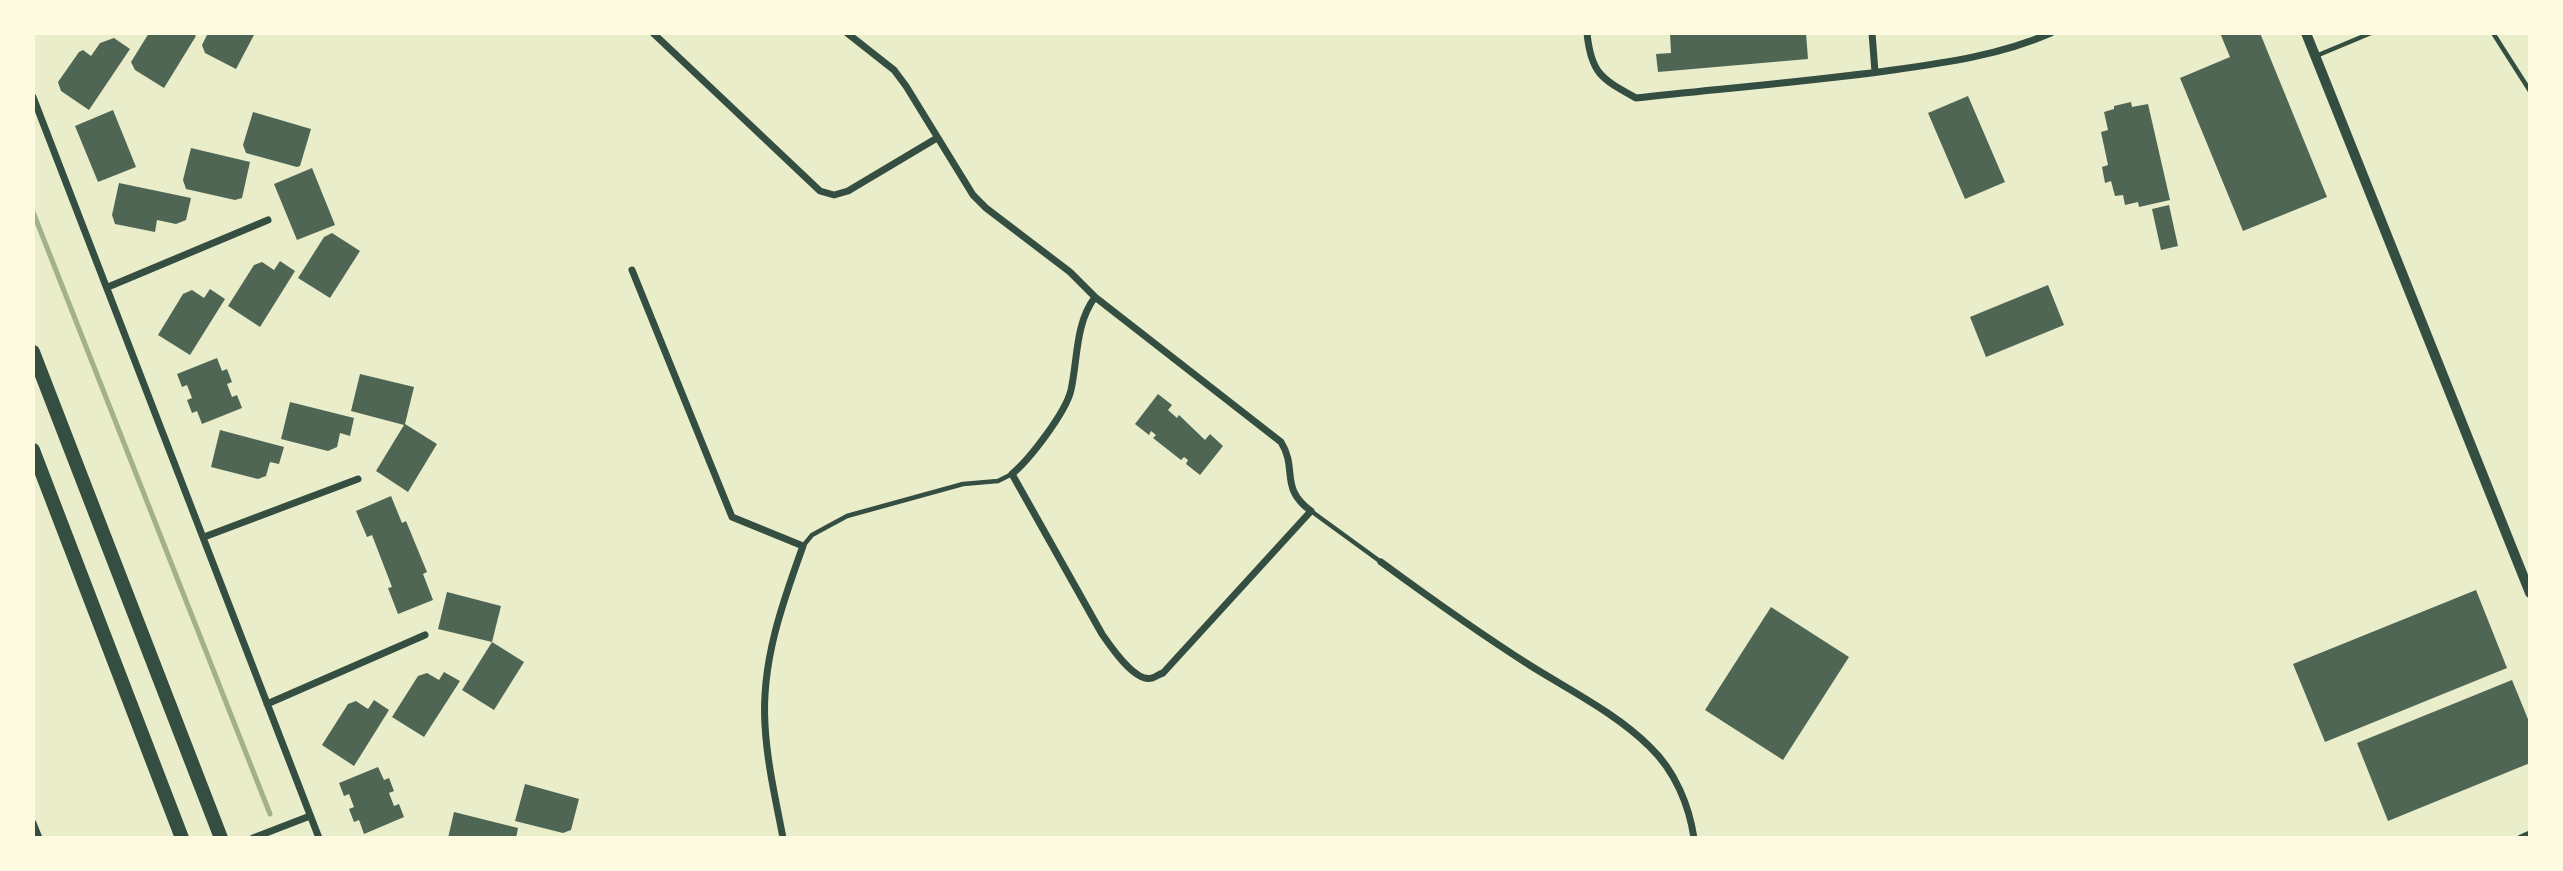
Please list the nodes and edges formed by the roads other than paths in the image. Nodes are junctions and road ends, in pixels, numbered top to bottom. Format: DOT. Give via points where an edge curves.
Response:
graph roads {
  1 [pos="653,33"];
  2 [pos="847,33"];
  3 [pos="1587,33"];
  4 [pos="1872,33"];
  5 [pos="2051,33"];
  6 [pos="2306,33"];
  7 [pos="2371,33"];
  8 [pos="2493,33"];
  9 [pos="2315,56"];
  10 [pos="1875,72"];
  11 [pos="2530,91"];
  12 [pos="33,97"];
  13 [pos="937,138"];
  14 [pos="268,220"];
  15 [pos="632,270"];
  16 [pos="108,287"];
  17 [pos="1096,297"];
  18 [pos="34,354"];
  19 [pos="33,450"];
  20 [pos="1012,474"];
  21 [pos="358,479"];
  22 [pos="1311,511"];
  23 [pos="204,537"];
  24 [pos="803,547"];
  25 [pos="1381,562"];
  26 [pos="2530,593"];
  27 [pos="425,635"];
  28 [pos="267,704"];
  29 [pos="310,816"];
  30 [pos="33,823"];
  31 [pos="2530,834"];
  32 [pos="39,838"];
  33 [pos="182,838"];
  34 [pos="221,838"];
  35 [pos="253,838"];
  36 [pos="319,838"];
  37 [pos="783,838"];
  38 [pos="1694,838"];
  39 [pos="2521,838"];
  1 -- 13 [label="street" via="820,191 834,195 848,191"];
  2 -- 13 [label="street" via="894,70"];
  3 -- 10 [label="street" via="1590,60 1609,83 1636,97"];
  4 -- 10 [label="street"];
  5 -- 10 [label="street" via="1997,53"];
  6 -- 9 [label="street"];
  7 -- 9 [label="lane"];
  8 -- 11 [label="lane"];
  9 -- 26 [label="street"];
  12 -- 16 [label="street"];
  13 -- 17 [label="street" via="986,208"];
  14 -- 16 [label="street"];
  15 -- 24 [label="street" via="733,517"];
  16 -- 23 [label="street"];
  17 -- 20 [label="street" via="1082,321 1066,406"];
  17 -- 22 [label="street" via="1281,442 1287,453 1290,484 1298,502"];
  18 -- 34 [label="main road"];
  19 -- 33 [label="main road"];
  20 -- 22 [label="street" via="1102,634 1139,677 1152,679 1163,673"];
  20 -- 24 [label="lane" via="847,516 828,524"];
  21 -- 23 [label="street"];
  22 -- 25 [label="lane"];
  23 -- 28 [label="street"];
  24 -- 37 [label="street" via="772,642 765,685 769,760"];
  25 -- 38 [label="street" via="1651,748 1683,796"];
  27 -- 28 [label="street"];
  28 -- 29 [label="street"];
  29 -- 35 [label="street"];
  29 -- 36 [label="street"];
  30 -- 32 [label="street"];
  31 -- 39 [label="street"];
}
